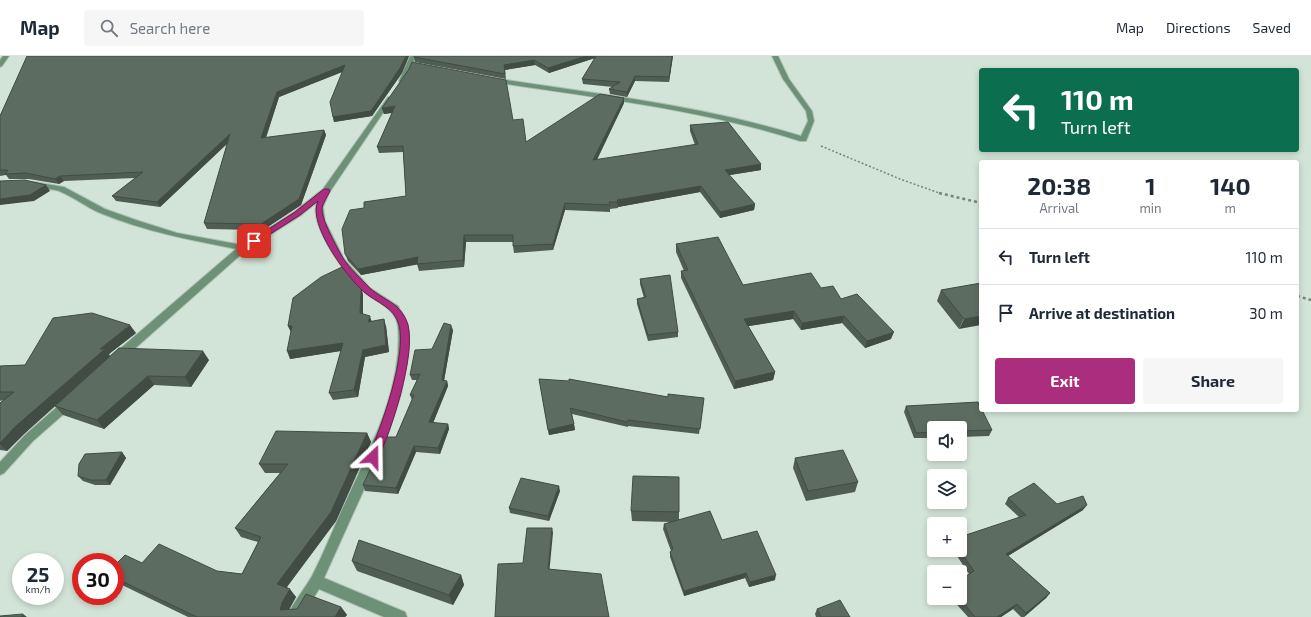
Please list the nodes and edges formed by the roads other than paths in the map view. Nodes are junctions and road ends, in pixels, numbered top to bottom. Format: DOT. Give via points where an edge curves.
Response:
graph roads {
  1 [pos="6,56"];
  2 [pos="776,56"];
  3 [pos="414,62"];
  4 [pos="0,65"];
  5 [pos="486,78"];
  6 [pos="28,182"];
  7 [pos="326,191"];
  8 [pos="243,248"];
  9 [pos="109,366"];
  10 [pos="75,397"];
  11 [pos="0,470"];
  12 [pos="316,581"];
  13 [pos="294,617"];
  14 [pos="400,617"];
  1 -- 4 [label="street"];
  2 -- 5 [label="street" via="786,79 809,111 811,121 803,139 735,119"];
  3 -- 7 [label="street"];
  6 -- 8 [label="street" via="61,189 102,211 140,224 176,235"];
  7 -- 8 [label="street" via="297,214"];
  7 -- 12 [label="street" via="319,208 321,221 340,260 367,290 395,308 403,325 404,349 396,394 379,444"];
  8 -- 9 [label="street"];
  10 -- 11 [label="street" via="29,438"];
  12 -- 13 [label="street"];
  12 -- 14 [label="street"];
}
